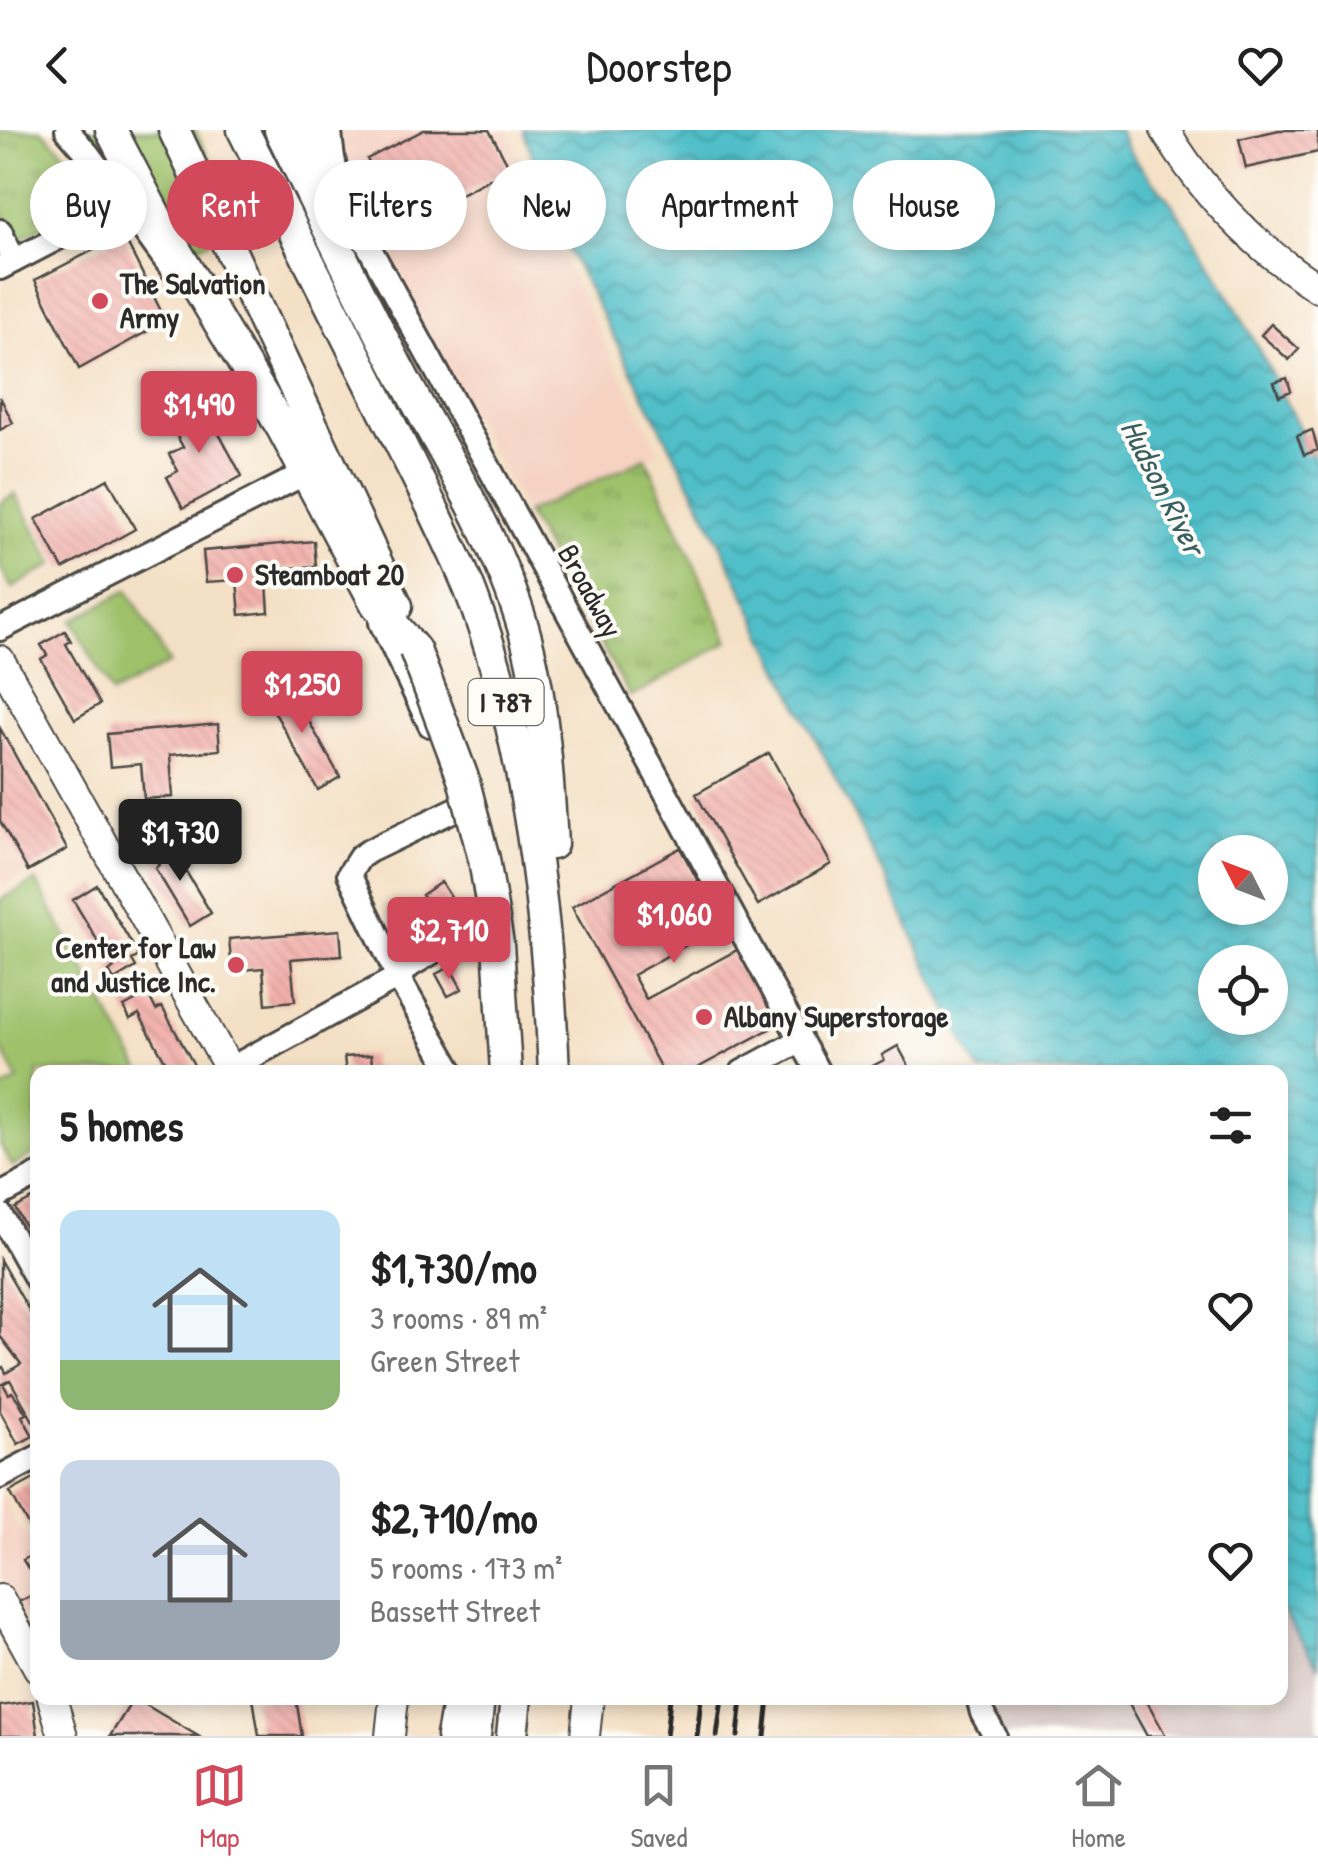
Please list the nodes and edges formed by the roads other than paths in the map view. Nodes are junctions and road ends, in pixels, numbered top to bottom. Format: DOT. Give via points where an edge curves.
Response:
graph roads {
  1 [pos="67,130"];
  2 [pos="86,130"];
  3 [pos="112,130"];
  4 [pos="172,130"];
  5 [pos="243,130"];
  6 [pos="265,130"];
  7 [pos="280,130"];
  8 [pos="306,130"];
  9 [pos="330,130"];
  10 [pos="1165,130"];
  11 [pos="92,160"];
  12 [pos="160,224"];
  13 [pos="0,232"];
  14 [pos="147,234"];
  15 [pos="34,250"];
  16 [pos="7,264"];
  17 [pos="1318,288"];
  18 [pos="367,310"];
  19 [pos="360,361"];
  20 [pos="296,478"];
  21 [pos="0,629"];
  22 [pos="415,650"];
  23 [pos="0,660"];
  24 [pos="458,808"];
  25 [pos="549,977"];
  26 [pos="398,978"];
  27 [pos="800,1040"];
  28 [pos="226,1065"];
  29 [pos="240,1065"];
  30 [pos="448,1065"];
  31 [pos="506,1065"];
  32 [pos="554,1065"];
  33 [pos="755,1065"];
  34 [pos="814,1065"];
  35 [pos="30,1179"];
  36 [pos="0,1196"];
  37 [pos="0,1214"];
  38 [pos="30,1268"];
  39 [pos="30,1461"];
  40 [pos="0,1477"];
  41 [pos="0,1599"];
  42 [pos="30,1653"];
  43 [pos="54,1705"];
  44 [pos="393,1705"];
  45 [pos="458,1705"];
  46 [pos="478,1705"];
  47 [pos="515,1705"];
  48 [pos="533,1705"];
  49 [pos="588,1705"];
  50 [pos="977,1705"];
  51 [pos="62,1736"];
  52 [pos="390,1736"];
  53 [pos="452,1736"];
  54 [pos="475,1736"];
  55 [pos="512,1736"];
  56 [pos="531,1736"];
  57 [pos="585,1736"];
  58 [pos="995,1736"];
  1 -- 11 [label="street"];
  2 -- 12 [label="highway"];
  3 -- 12 [label="highway"];
  4 -- 22 [label="highway, I 787"];
  5 -- 19 [label="highway, I 787"];
  6 -- 19 [label="highway"];
  7 -- 18 [label="highway"];
  8 -- 18 [label="highway"];
  9 -- 27 [label="street, Broadway" via="334,170 357,224"];
  10 -- 17 [label="main road" via="1222,208"];
  12 -- 22 [label="highway" via="282,428 376,604"];
  13 -- 16 [label="street"];
  14 -- 20 [label="street"];
  15 -- 16 [label="street"];
  18 -- 25 [label="highway" via="500,561 523,629 551,824"];
  19 -- 25 [label="highway, I 787" via="458,562 487,637 524,785"];
  20 -- 21 [label="street"];
  20 -- 24 [label="street" via="392,643 440,747"];
  22 -- 31 [label="highway, I 787, bridge" via="464,778 484,859 498,944"];
  23 -- 28 [label="main road"];
  24 -- 26 [label="street" via="494,916"];
  24 -- 26 [label="street" via="369,851 349,874"];
  25 -- 32 [label="highway, I 787"];
  26 -- 29 [label="street"];
  26 -- 30 [label="street"];
  27 -- 33 [label="street"];
  27 -- 34 [label="street, Broadway"];
  35 -- 36 [label="street"];
  37 -- 38 [label="street"];
  39 -- 40 [label="street"];
  41 -- 42 [label="main road"];
  43 -- 51 [label="main road"];
  44 -- 52 [label="main road"];
  45 -- 53 [label="highway"];
  46 -- 54 [label="highway"];
  47 -- 55 [label="highway"];
  48 -- 56 [label="highway"];
  49 -- 57 [label="main road"];
  50 -- 58 [label="street"];
}
